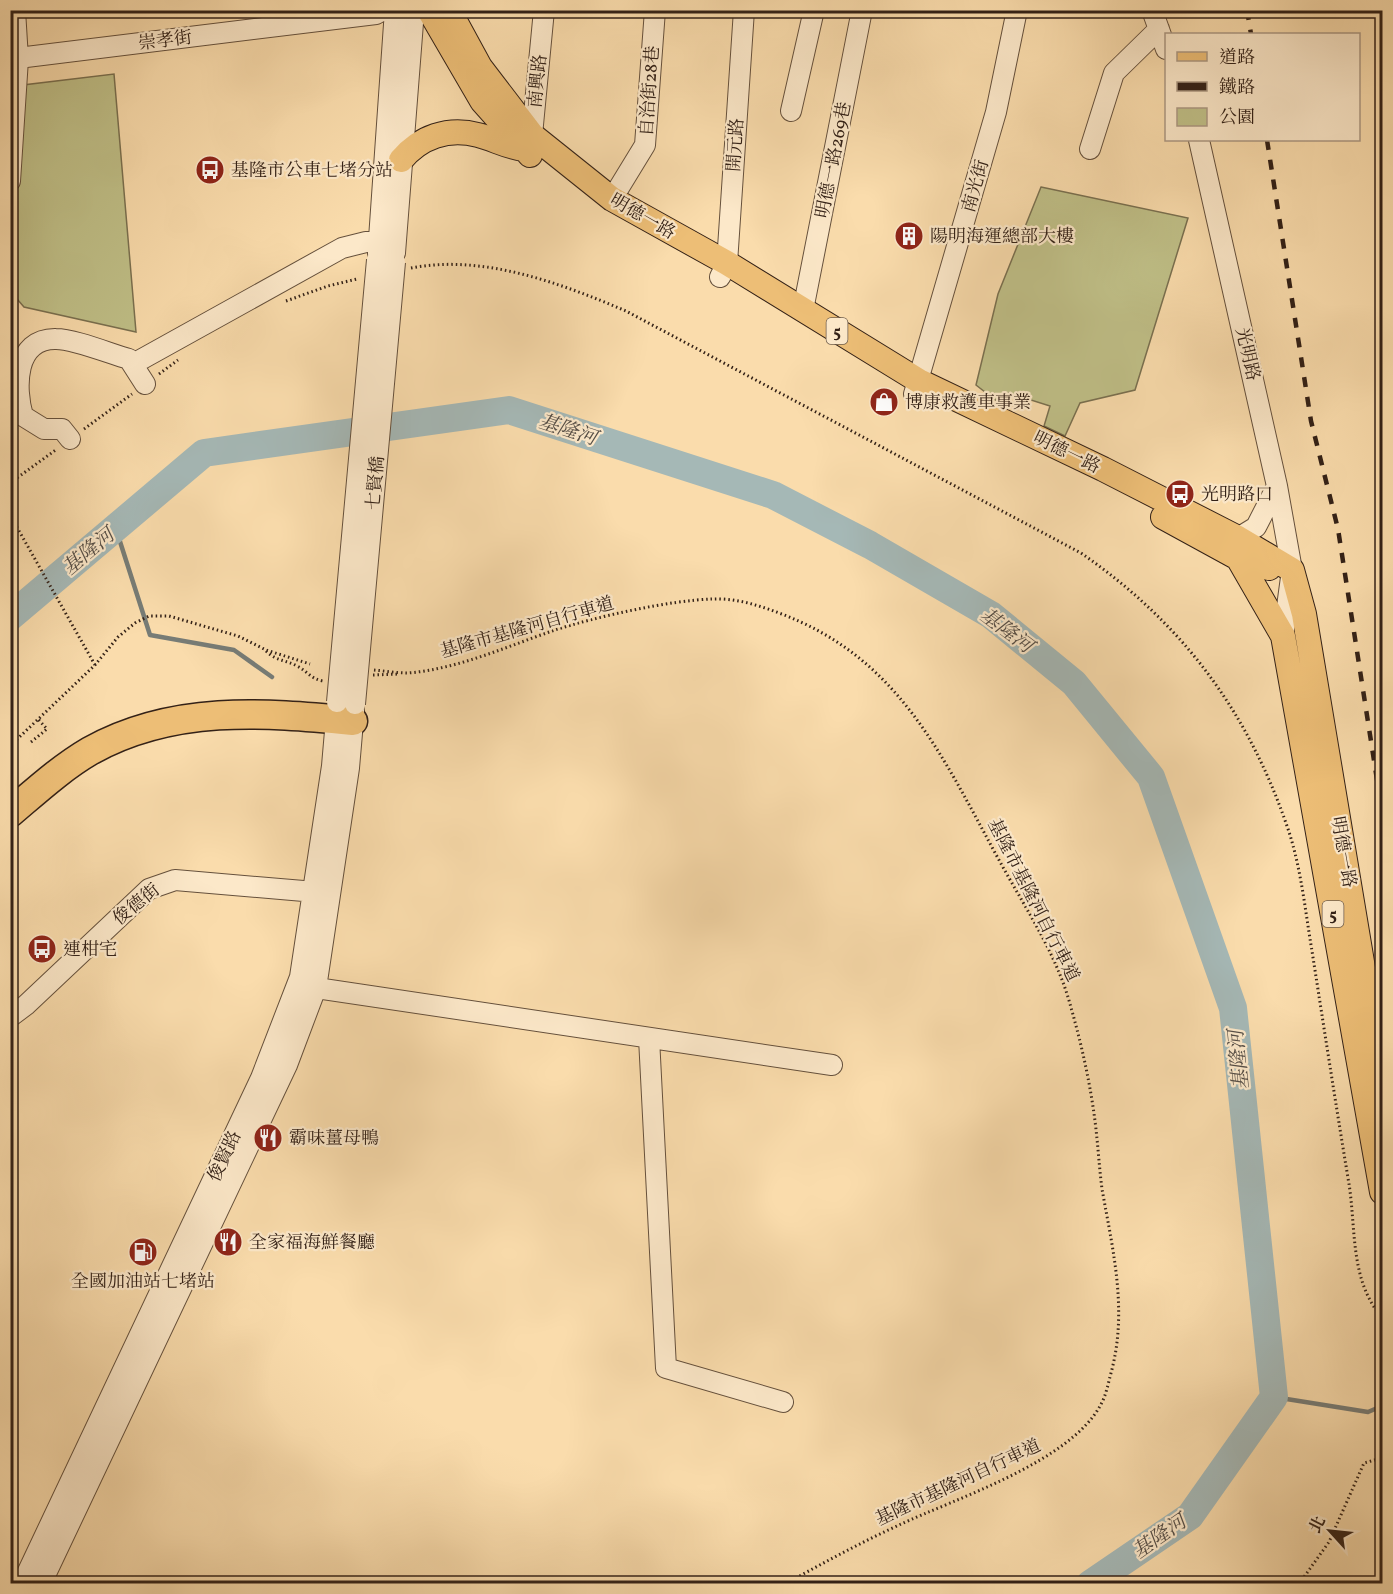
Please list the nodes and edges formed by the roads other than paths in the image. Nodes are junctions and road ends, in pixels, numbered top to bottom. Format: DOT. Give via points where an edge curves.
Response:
graph roads {
  1 [pos="15,10"];
  2 [pos="382,10"];
  3 [pos="395,10"];
  4 [pos="414,10"];
  5 [pos="429,10"];
  6 [pos="449,10"];
  7 [pos="544,10"];
  8 [pos="655,10"];
  9 [pos="744,10"];
  10 [pos="814,10"];
  11 [pos="862,10"];
  12 [pos="1017,10"];
  13 [pos="1152,10"];
  14 [pos="1159,29"];
  15 [pos="1165,44"];
  16 [pos="14,59"];
  17 [pos="791,111"];
  18 [pos="1199,141"];
  19 [pos="528,142"];
  20 [pos="1090,149"];
  21 [pos="401,160"];
  22 [pos="10,182"];
  23 [pos="612,199"];
  24 [pos="387,258"];
  25 [pos="723,270"];
  26 [pos="803,310"];
  27 [pos="133,364"];
  28 [pos="145,384"];
  29 [pos="916,388"];
  30 [pos="70,439"];
  31 [pos="1277,486"];
  32 [pos="1238,548"];
  33 [pos="1292,570"];
  34 [pos="1283,636"];
  35 [pos="339,708"];
  36 [pos="10,813"];
  37 [pos="323,893"];
  38 [pos="307,987"];
  39 [pos="10,1017"];
  40 [pos="649,1038"];
  41 [pos="831,1065"];
  42 [pos="1383,1082"];
  43 [pos="1383,1192"];
  44 [pos="783,1402"];
  45 [pos="91,1458"];
  46 [pos="22,1584"];
  47 [pos="41,1584"];
  1 -- 16 [label="street"];
  2 -- 16 [label="street, 崇孝街" via="376,14"];
  3 -- 24 [label="street"];
  4 -- 21 [label="street"];
  5 -- 19 [label="main road, 明德一路 / 5" via="482,101"];
  6 -- 19 [label="main road, 明德一路 / 5"];
  7 -- 19 [label="street, 南興路"];
  8 -- 23 [label="street, 自治街28巷" via="645,145"];
  9 -- 25 [label="street, 開元路"];
  10 -- 17 [label="street"];
  11 -- 26 [label="street, 明德一路269巷"];
  12 -- 29 [label="street, 南光街" via="996,112"];
  13 -- 14 [label="street"];
  14 -- 15 [label="street"];
  14 -- 20 [label="street" via="1114,73"];
  16 -- 22 [label="street"];
  18 -- 31 [label="street, 光明路"];
  19 -- 21 [label="main road" via="503,145 479,135 451,132 420,142"];
  19 -- 23 [label="main road, 明德一路 / 5"];
  19 -- 25 [label="main road, 明德一路 / 5" via="600,209"];
  21 -- 24 [label="street"];
  23 -- 25 [label="main road, 明德一路 / 5"];
  24 -- 27 [label="street" via="355,243 342,248"];
  24 -- 35 [label="street, 七賢橋, bridge"];
  24 -- 35 [label="street, 七賢橋, bridge" via="365,672"];
  25 -- 26 [label="main road, 明德一路 / 5"];
  25 -- 29 [label="main road, 明德一路 / 5"];
  26 -- 29 [label="main road, 明德一路 / 5"];
  27 -- 28 [label="street"];
  27 -- 30 [label="street" via="129,359 56,339 42,342 26,354 19,370 17,395 23,416 44,429 62,429"];
  29 -- 32 [label="main road, 明德一路 / 5" via="1147,508"];
  31 -- 32 [label="street" via="1256,527"];
  31 -- 33 [label="street, 光明路"];
  32 -- 33 [label="main road, 5" via="1264,567"];
  32 -- 34 [label="main road, 明德一路"];
  33 -- 34 [label="street, 光明路"];
  33 -- 42 [label="main road, 明德一路 / 5" via="1306,626"];
  34 -- 43 [label="main road, 明德一路 / 5"];
  35 -- 36 [label="highway" via="196,715 156,723 90,751 57,772"];
  35 -- 37 [label="street, 俊賢路"];
  37 -- 38 [label="street, 俊賢路"];
  37 -- 39 [label="street, 俊德街" via="163,882 149,889"];
  38 -- 40 [label="street"];
  38 -- 45 [label="street, 俊賢路" via="287,1065"];
  40 -- 41 [label="street"];
  40 -- 44 [label="street" via="666,1368"];
  45 -- 46 [label="street, 俊賢路"];
  45 -- 47 [label="street, 俊賢路"];
}
